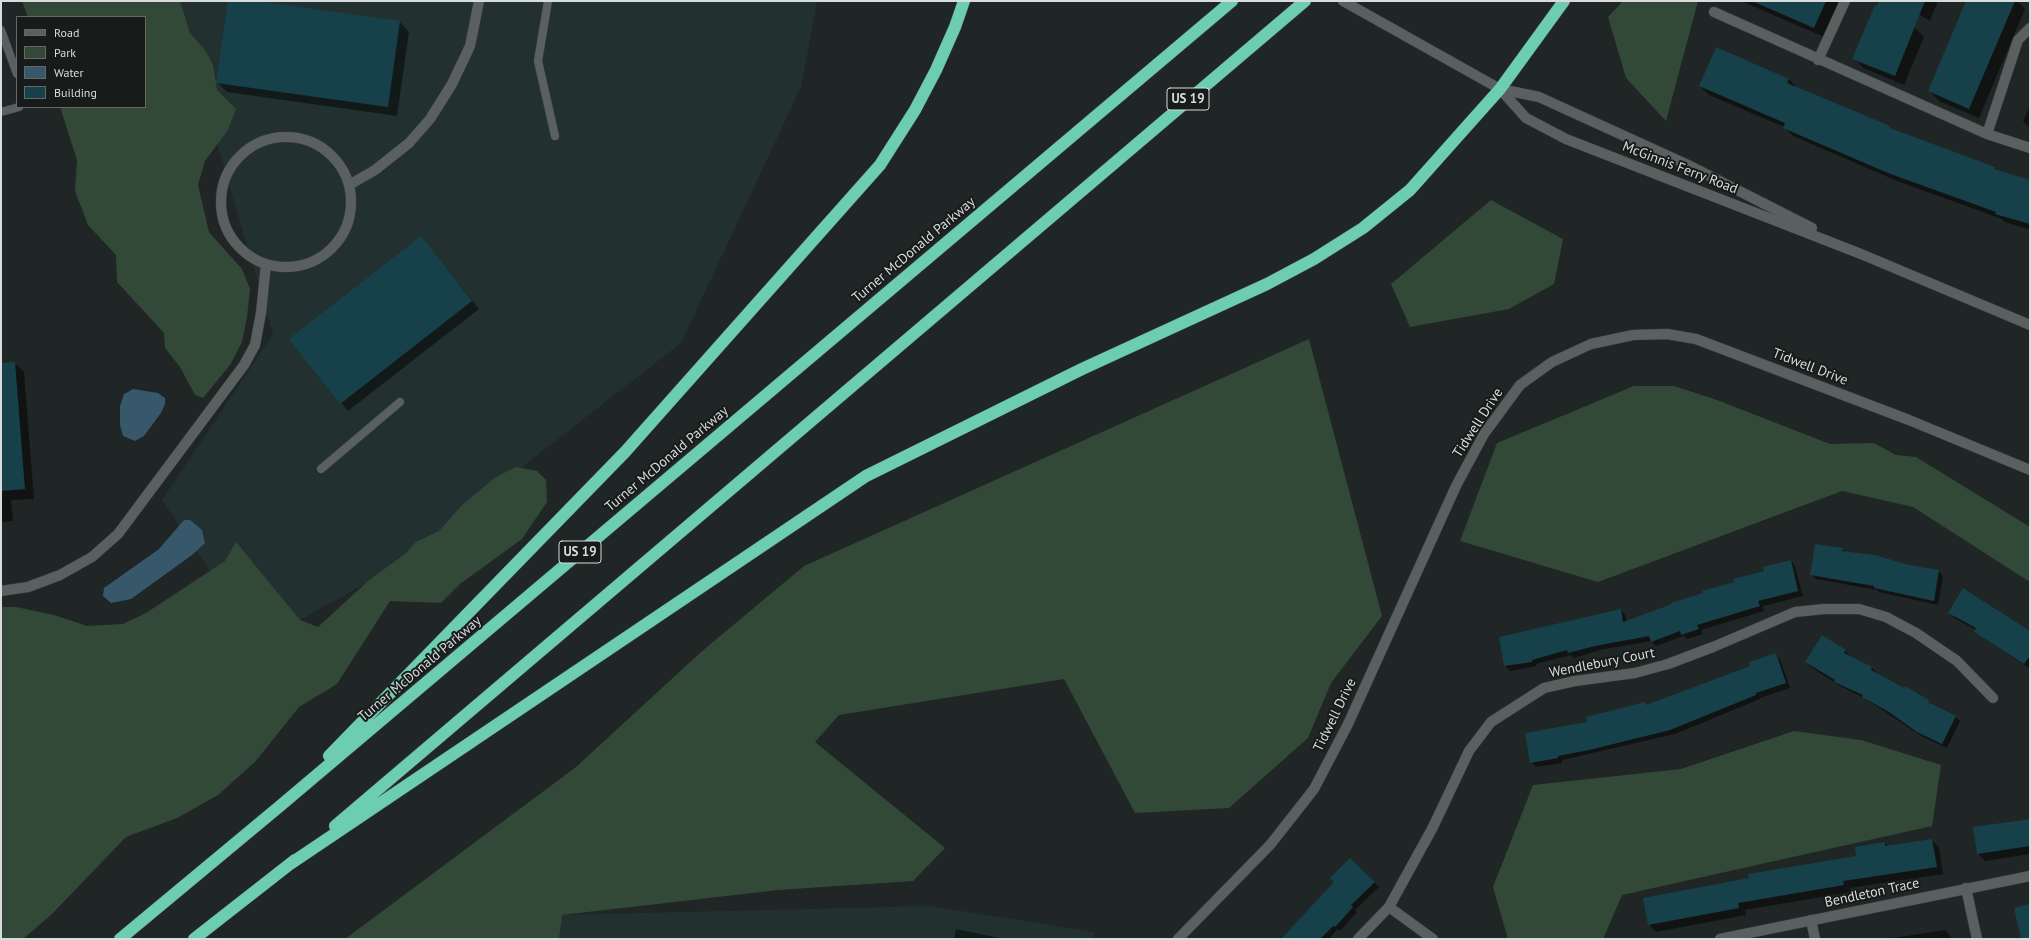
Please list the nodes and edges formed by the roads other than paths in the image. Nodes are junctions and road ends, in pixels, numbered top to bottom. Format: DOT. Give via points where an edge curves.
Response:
graph roads {
  1 [pos="479,1"];
  2 [pos="548,1"];
  3 [pos="964,1"];
  4 [pos="1232,1"];
  5 [pos="1305,1"];
  6 [pos="1342,1"];
  7 [pos="1564,1"];
  8 [pos="1845,1"];
  9 [pos="1714,12"];
  10 [pos="2030,28"];
  11 [pos="1,30"];
  12 [pos="1818,60"];
  13 [pos="16,71"];
  14 [pos="1500,89"];
  15 [pos="16,108"];
  16 [pos="1,112"];
  17 [pos="1987,134"];
  18 [pos="555,136"];
  19 [pos="2030,148"];
  20 [pos="349,185"];
  21 [pos="1861,254"];
  22 [pos="266,264"];
  23 [pos="2030,324"];
  24 [pos="400,402"];
  25 [pos="321,469"];
  26 [pos="2030,470"];
  27 [pos="1,591"];
  28 [pos="1993,698"];
  29 [pos="280,806"];
  30 [pos="290,864"];
  31 [pos="2030,876"];
  32 [pos="1966,888"];
  33 [pos="1389,907"];
  34 [pos="1811,920"];
  35 [pos="120,939"];
  36 [pos="194,939"];
  37 [pos="1178,939"];
  38 [pos="1358,939"];
  39 [pos="1433,939"];
  40 [pos="1720,939"];
  41 [pos="1814,939"];
  42 [pos="1977,939"];
  1 -- 20 [label="street" via="470,46 452,84 430,119 403,148 375,170"];
  2 -- 18 [label="lane" via="538,60"];
  3 -- 29 [label="highway" via="936,70 915,110 880,165 625,452"];
  4 -- 29 [label="highway, Turner McDonald Parkway / US 19"];
  5 -- 30 [label="highway, US 19"];
  6 -- 14 [label="street, McGinnis Ferry Road"];
  7 -- 14 [label="highway"];
  8 -- 12 [label="street"];
  9 -- 12 [label="street"];
  10 -- 17 [label="street" via="2018,40"];
  11 -- 13 [label="lane"];
  12 -- 17 [label="street"];
  14 -- 21 [label="street, McGinnis Ferry Road" via="1539,97 1688,165"];
  14 -- 21 [label="street, McGinnis Ferry Road" via="1526,118 1566,139"];
  14 -- 30 [label="highway" via="1410,190 1363,228 1314,259 1267,284 1082,369 866,476"];
  15 -- 16 [label="lane"];
  17 -- 19 [label="street"];
  20 -- 22 [label="street" via="351,204 347,224 333,246 323,255 305,263 286,267"];
  20 -- 22 [label="street" via="339,164 324,148 303,139 281,136 259,142 241,154 227,172 221,194 222,216 231,237 241,248"];
  21 -- 23 [label="street, McGinnis Ferry Road"];
  22 -- 27 [label="street" via="255,345 244,365 118,534 92,557 60,575 28,587"];
  24 -- 25 [label="lane"];
  26 -- 37 [label="street, Tidwell Drive" via="1909,420 1696,339 1667,334 1632,335 1591,344 1552,362 1520,385 1484,434 1456,486 1348,724 1314,789 1270,845"];
  28 -- 33 [label="street, Wendlebury Court" via="1957,661 1886,618 1859,609 1795,612 1668,664 1635,673 1544,688 1491,722 1469,751 1433,827"];
  29 -- 35 [label="highway, Turner McDonald Parkway / US 19"];
  30 -- 36 [label="highway, US 19"];
  31 -- 32 [label="street, Bendleton Trace"];
  32 -- 34 [label="street, Bendleton Trace"];
  32 -- 42 [label="street"];
  33 -- 38 [label="street, Wendlebury Court"];
  33 -- 39 [label="street"];
  34 -- 40 [label="street, Bendleton Trace"];
  34 -- 41 [label="street"];
}
